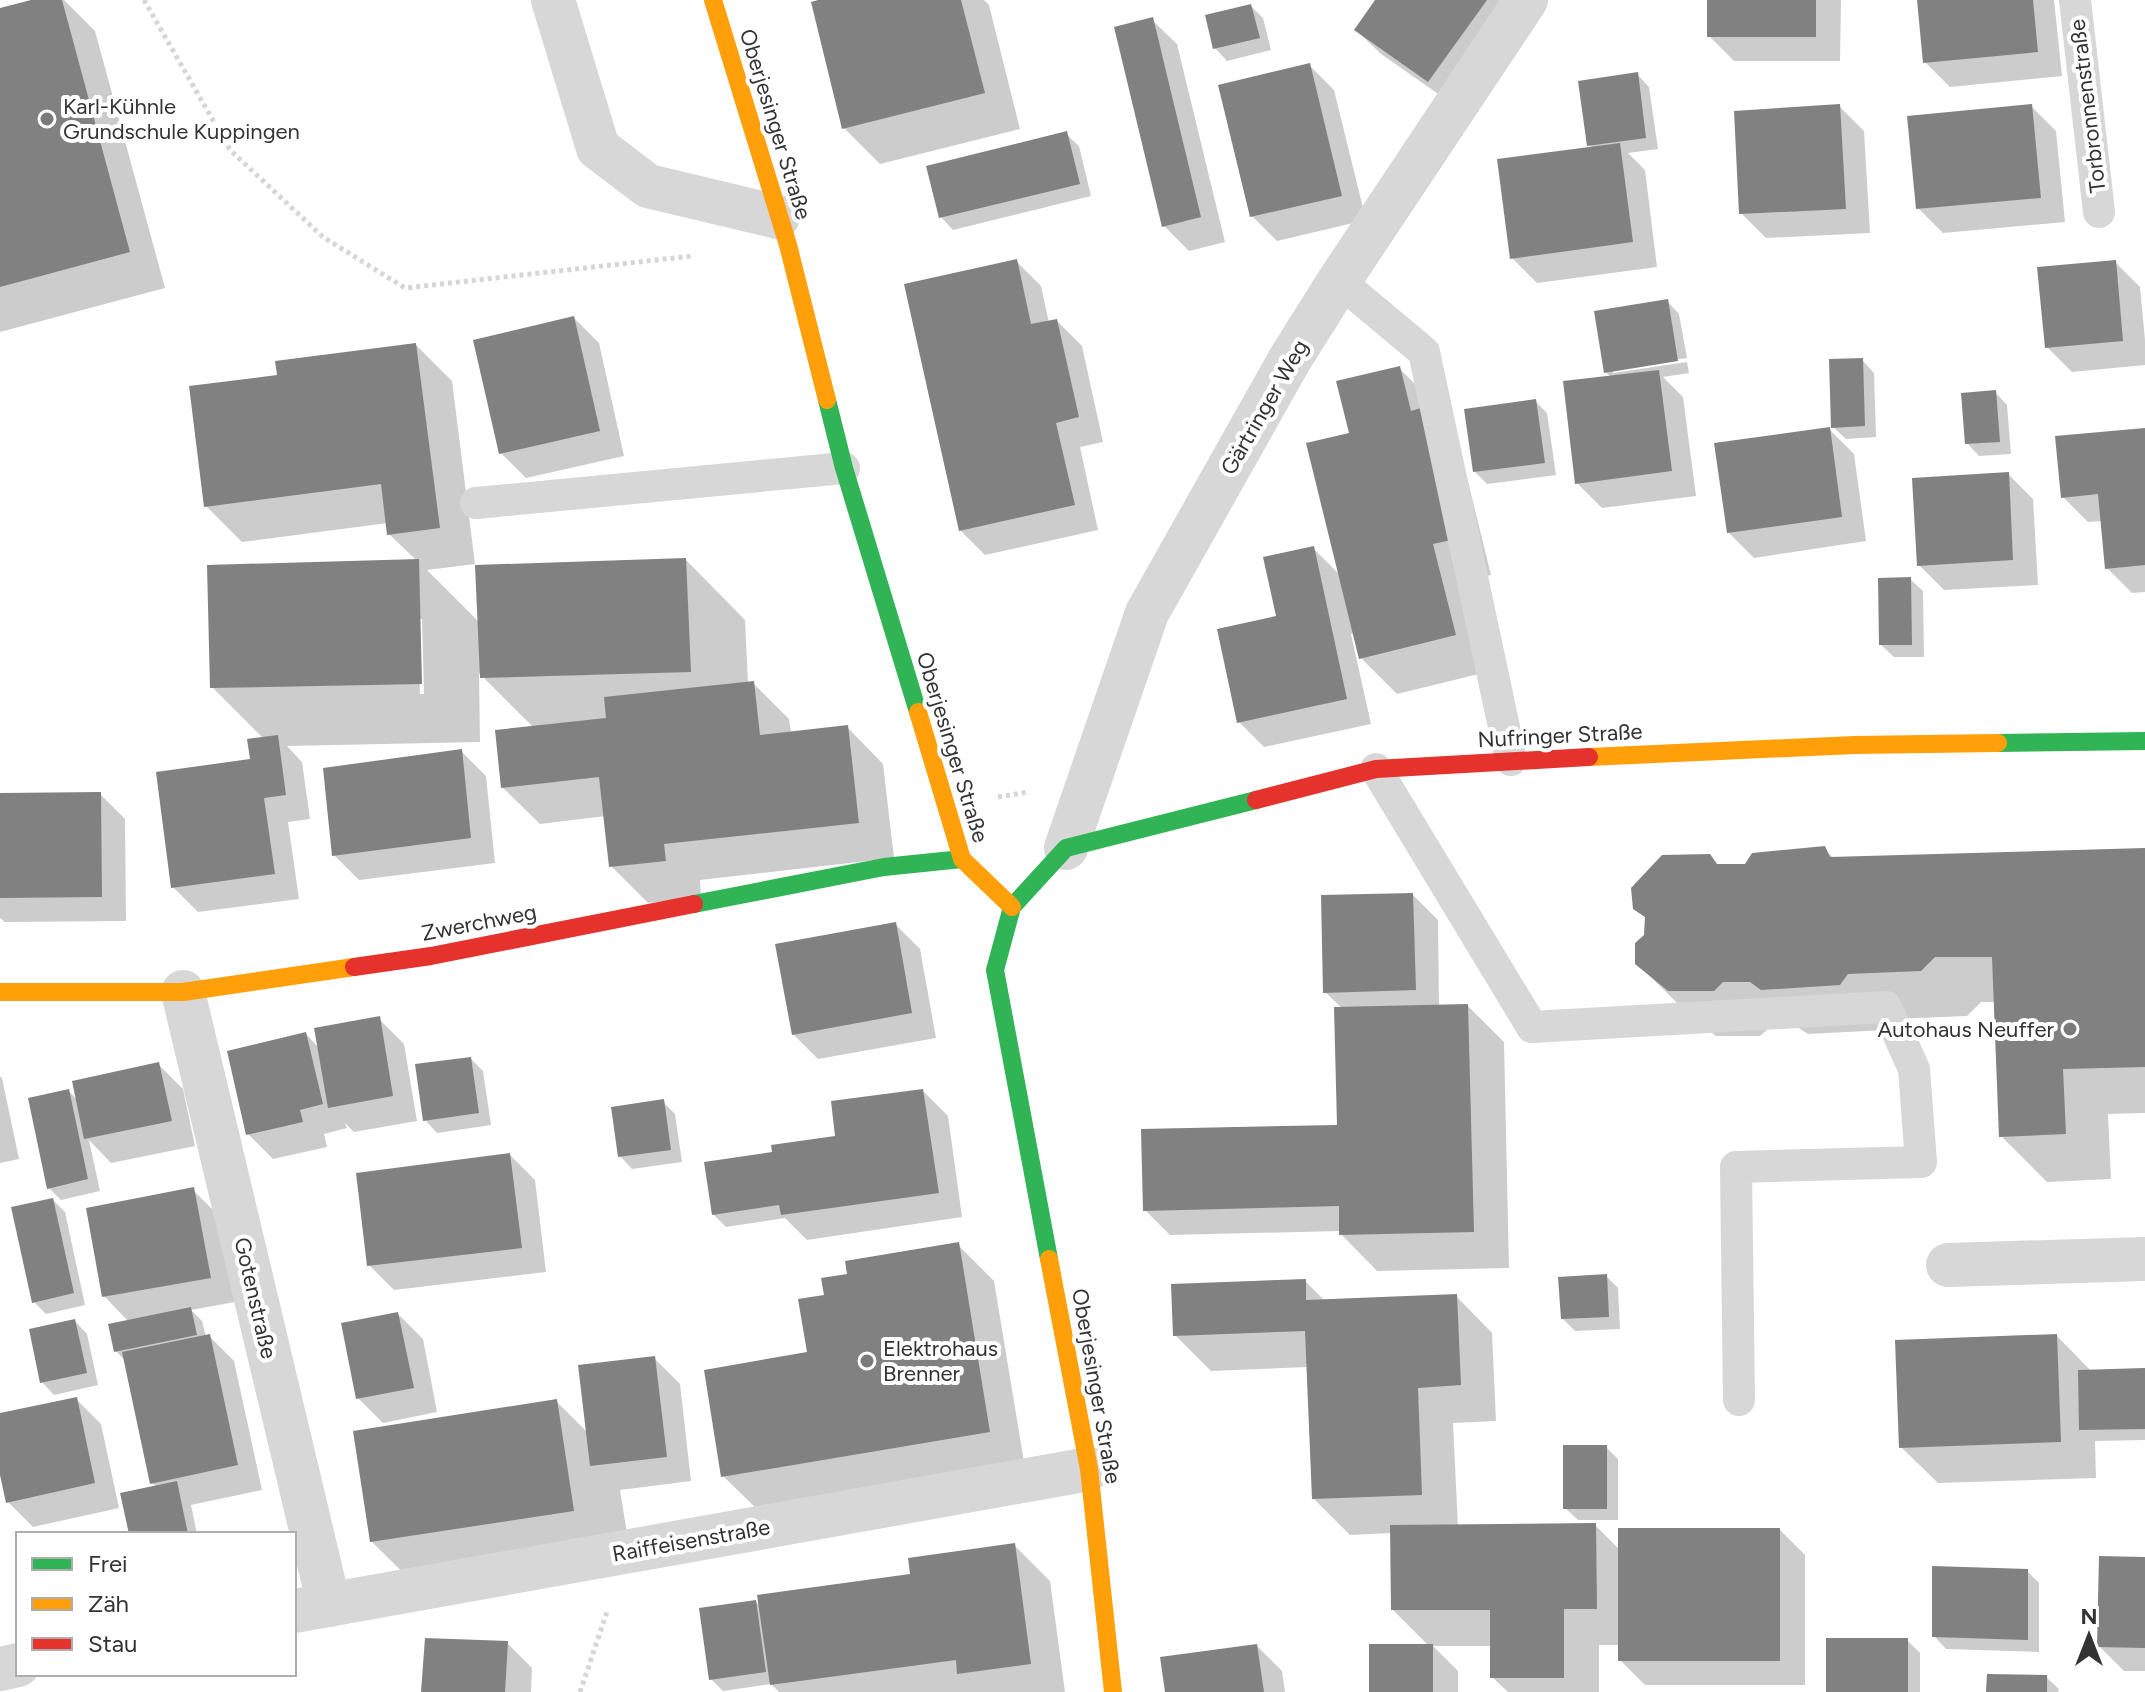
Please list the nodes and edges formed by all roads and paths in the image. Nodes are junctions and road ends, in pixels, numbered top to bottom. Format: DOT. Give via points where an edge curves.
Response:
graph roads {
  1 [pos="144,0"];
  2 [pos="553,0"];
  3 [pos="713,0"];
  4 [pos="1526,0"];
  5 [pos="2075,0"];
  6 [pos="2099,212"];
  7 [pos="778,217"];
  8 [pos="696,256"];
  9 [pos="1339,281"];
  10 [pos="844,468"];
  11 [pos="476,503"];
  12 [pos="2145,741"];
  13 [pos="1511,760"];
  14 [pos="1376,769"];
  15 [pos="1090,781"];
  16 [pos="946,806"];
  17 [pos="1066,848"];
  18 [pos="962,859"];
  19 [pos="1012,907"];
  20 [pos="0,992"];
  21 [pos="183,992"];
  22 [pos="2145,1259"];
  23 [pos="1948,1265"];
  24 [pos="1739,1400"];
  25 [pos="1089,1469"];
  26 [pos="627,1551"];
  27 [pos="312,1608"];
  28 [pos="580,1692"];
  29 [pos="1113,1692"];
  1 -- 8 [label="path" via="230,150 323,237 405,288"];
  2 -- 7 [label="street" via="598,148 648,186"];
  3 -- 7 [label="street, Oberjesinger Straße"];
  4 -- 9 [label="street, Gärtringer Weg"];
  5 -- 6 [label="lane, Torbronnenstraße"];
  7 -- 10 [label="street, Oberjesinger Straße"];
  9 -- 13 [label="lane" via="1424,352"];
  9 -- 15 [label="street, Gärtringer Weg" via="1147,613"];
  10 -- 11 [label="lane"];
  10 -- 16 [label="street, Oberjesinger Straße"];
  12 -- 13 [label="street, Nufringer Straße" via="1854,745"];
  13 -- 14 [label="street, Nufringer Straße"];
  14 -- 17 [label="street, Nufringer Straße"];
  14 -- 24 [label="lane" via="1532,1027 1886,1007 1914,1069 1921,1162 1736,1167"];
  15 -- 16 [label="path"];
  15 -- 17 [label="street, Gärtringer Weg"];
  16 -- 18 [label="street, Oberjesinger Straße"];
  17 -- 19 [label="street"];
  18 -- 19 [label="street, Oberjesinger Straße"];
  18 -- 21 [label="street, Zwerchweg" via="884,867 431,956"];
  19 -- 25 [label="street, Oberjesinger Straße" via="995,970"];
  20 -- 21 [label="street, Zwerchweg"];
  21 -- 27 [label="street, Gotenstraße"];
  22 -- 23 [label="street"];
  25 -- 26 [label="street, Raiffeisenstraße"];
  25 -- 29 [label="street, Oberjesinger Straße"];
  26 -- 27 [label="street, Raiffeisenstraße"];
  26 -- 28 [label="path"];
}
